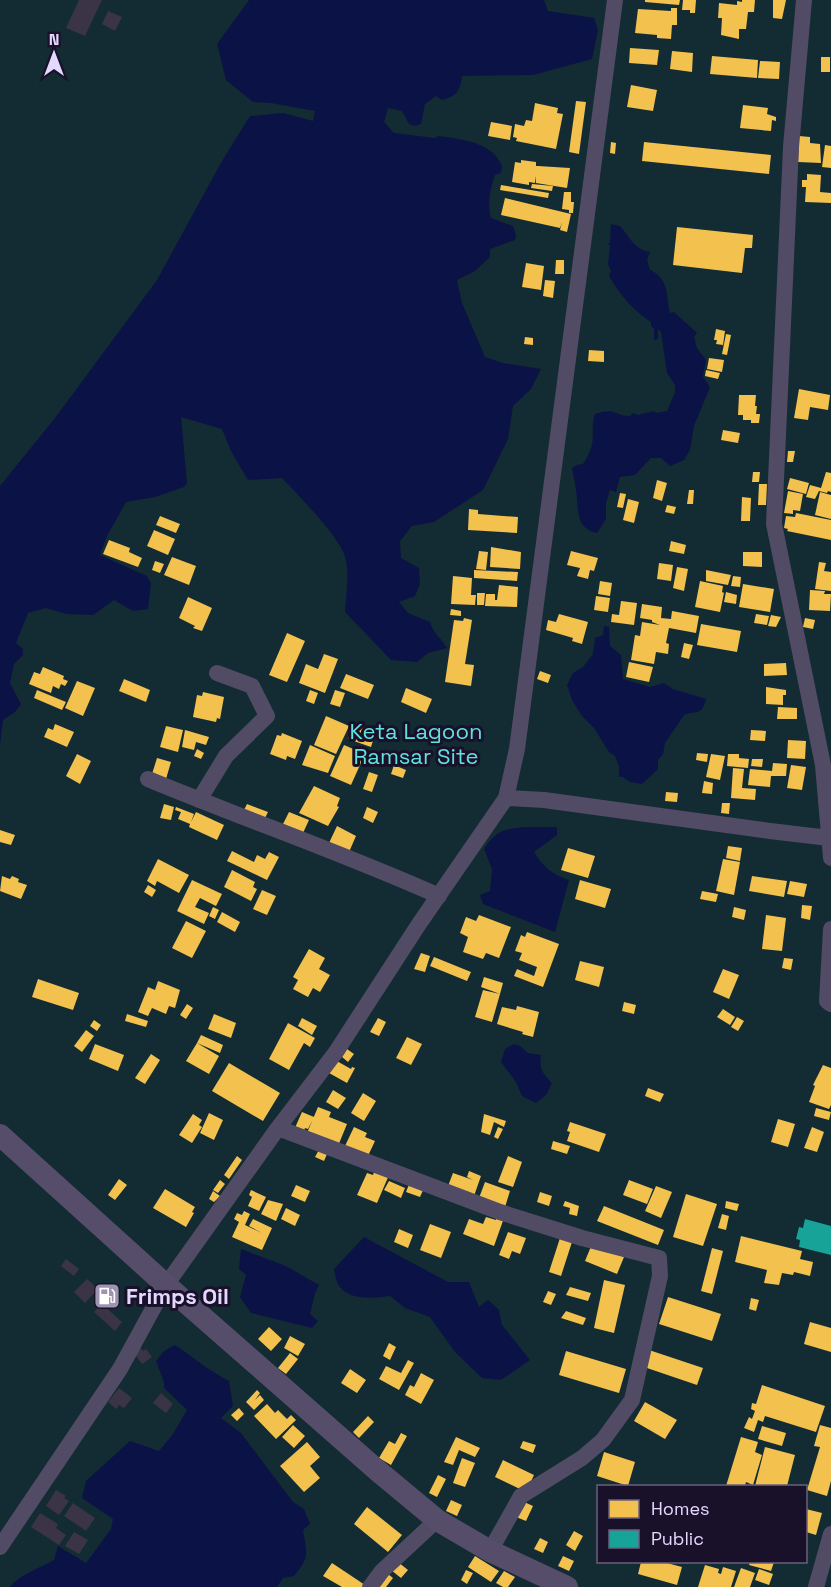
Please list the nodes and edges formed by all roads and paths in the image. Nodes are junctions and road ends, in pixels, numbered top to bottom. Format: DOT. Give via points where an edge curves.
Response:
graph roads {
  1 [pos="615,0"];
  2 [pos="804,0"];
  3 [pos="217,674"];
  4 [pos="148,779"];
  5 [pos="506,798"];
  6 [pos="199,800"];
  7 [pos="829,838"];
  8 [pos="831,858"];
  9 [pos="439,896"];
  10 [pos="831,929"];
  11 [pos="831,1004"];
  12 [pos="278,1128"];
  13 [pos="0,1135"];
  14 [pos="166,1285"];
  15 [pos="437,1520"];
  16 [pos="831,1534"];
  17 [pos="0,1548"];
  18 [pos="490,1551"];
  19 [pos="370,1587"];
  20 [pos="567,1587"];
  21 [pos="816,1587"];
  1 -- 5 [label="street" via="517,749"];
  2 -- 7 [label="street" via="790,147 774,524 823,765"];
  3 -- 6 [label="street" via="252,686 267,716 226,756"];
  4 -- 6 [label="street"];
  5 -- 7 [label="street"];
  5 -- 9 [label="street"];
  6 -- 9 [label="street"];
  7 -- 8 [label="street"];
  9 -- 12 [label="street" via="336,1052"];
  10 -- 11 [label="street" via="827,1000"];
  12 -- 14 [label="street"];
  12 -- 18 [label="street" via="500,1212 659,1258 660,1276 632,1400 603,1440 582,1458 521,1496"];
  13 -- 14 [label="main road"];
  14 -- 15 [label="main road"];
  14 -- 17 [label="street" via="120,1369"];
  15 -- 18 [label="main road"];
  15 -- 19 [label="street"];
  16 -- 21 [label="street"];
  18 -- 20 [label="main road"];
}
